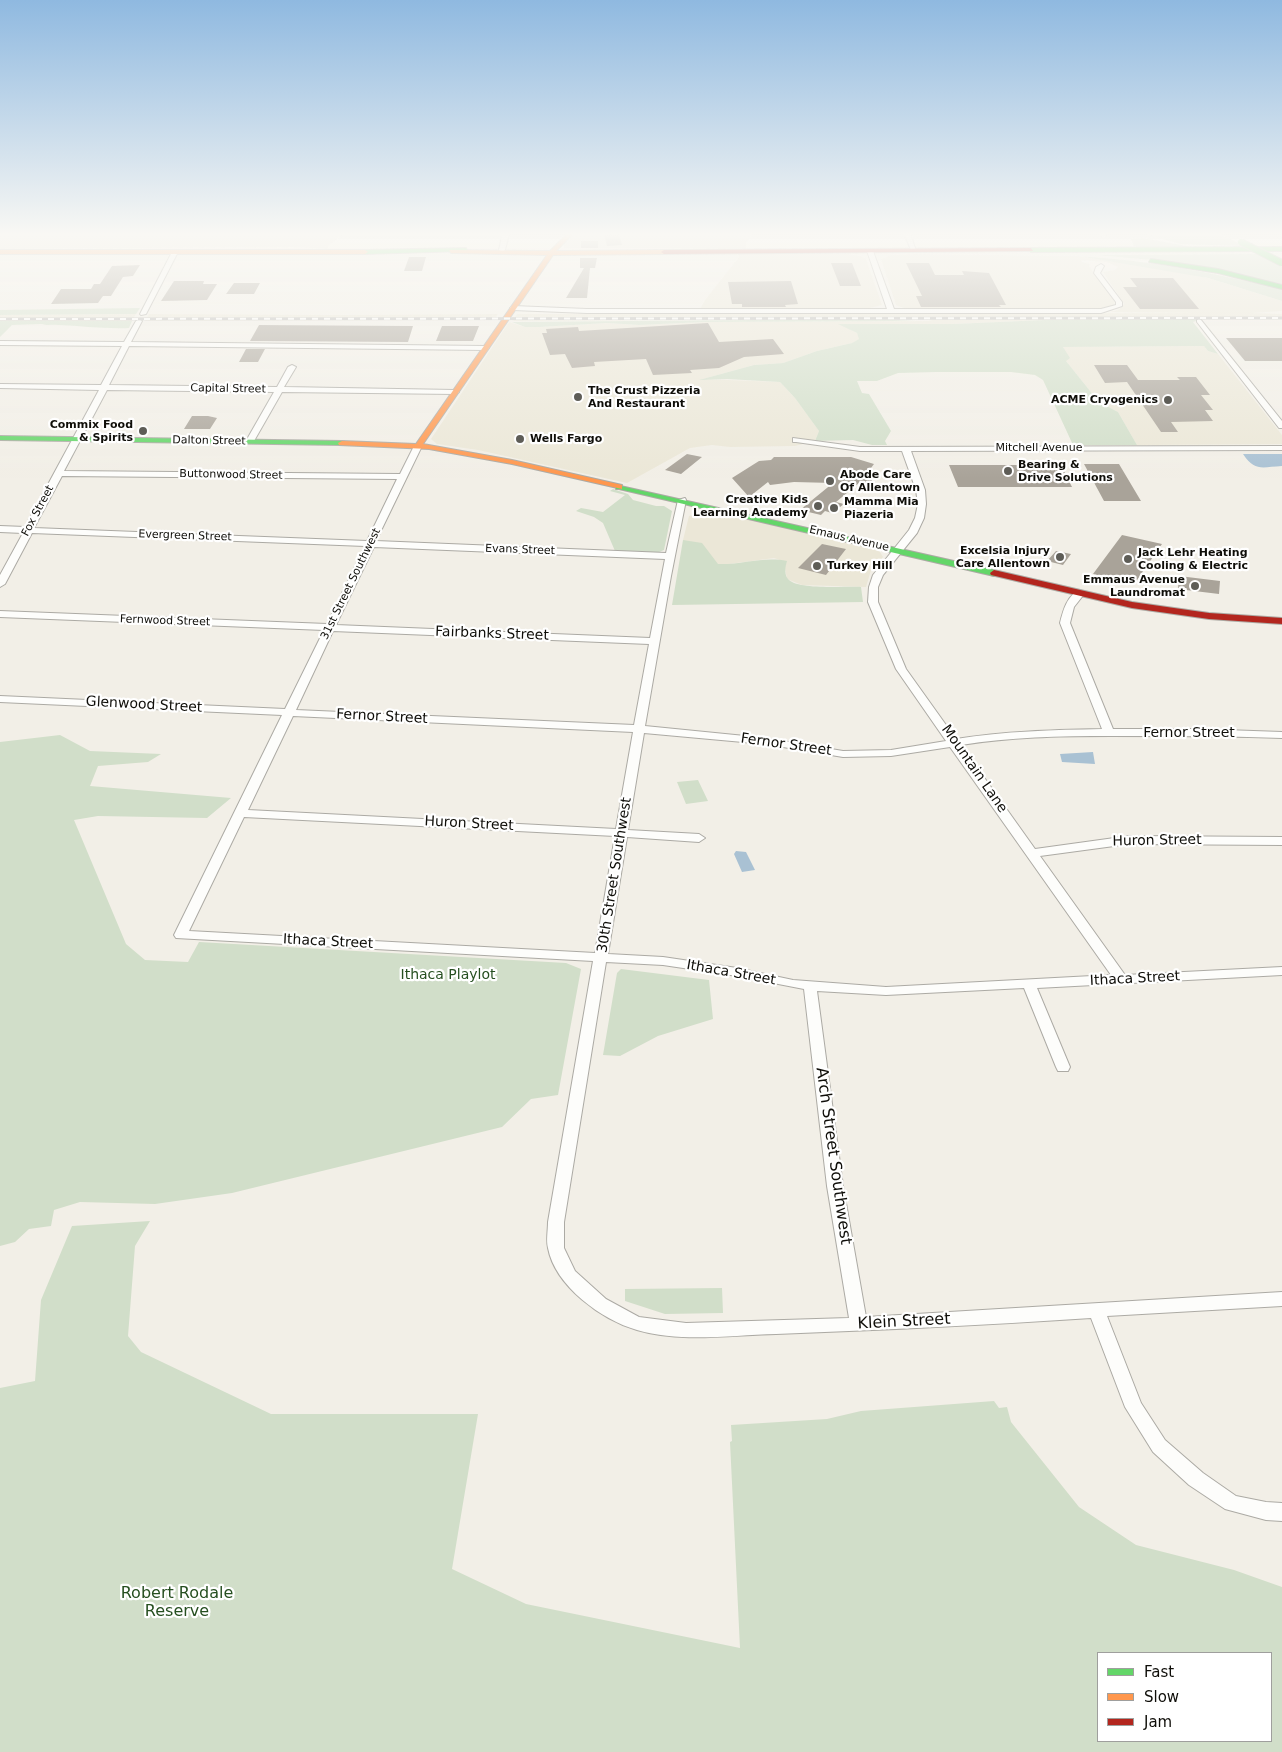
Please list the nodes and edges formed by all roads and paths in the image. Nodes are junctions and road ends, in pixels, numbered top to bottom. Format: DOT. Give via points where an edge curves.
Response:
graph roads {
  1 [pos="142,315"];
  2 [pos="508,315"];
  3 [pos="1199,321"];
  4 [pos="0,343"];
  5 [pos="126,344"];
  6 [pos="485,348"];
  7 [pos="292,367"];
  8 [pos="0,386"];
  9 [pos="103,388"];
  10 [pos="279,389"];
  11 [pos="455,392"];
  12 [pos="1282,426"];
  13 [pos="0,438"];
  14 [pos="76,439"];
  15 [pos="796,440"];
  16 [pos="250,441"];
  17 [pos="418,446"];
  18 [pos="905,448"];
  19 [pos="1282,448"];
  20 [pos="58,473"];
  21 [pos="403,476"];
  22 [pos="682,500"];
  23 [pos="0,529"];
  24 [pos="28,530"];
  25 [pos="370,544"];
  26 [pos="897,550"];
  27 [pos="670,556"];
  28 [pos="0,584"];
  29 [pos="1080,593"];
  30 [pos="0,614"];
  31 [pos="1282,621"];
  32 [pos="330,628"];
  33 [pos="655,641"];
  34 [pos="0,699"];
  35 [pos="289,712"];
  36 [pos="639,729"];
  37 [pos="1109,732"];
  38 [pos="1282,734"];
  39 [pos="954,741"];
  40 [pos="240,813"];
  41 [pos="621,832"];
  42 [pos="699,838"];
  43 [pos="1282,841"];
  44 [pos="1032,853"];
  45 [pos="180,935"];
  46 [pos="601,957"];
  47 [pos="1282,972"];
  48 [pos="1121,979"];
  49 [pos="1029,984"];
  50 [pos="810,986"];
  51 [pos="1063,1067"];
  52 [pos="556,1250"];
  53 [pos="1282,1299"];
  54 [pos="1096,1310"];
  55 [pos="859,1325"];
  56 [pos="1282,1512"];
  1 -- 5 [label="street, Fox Street"];
  2 -- 6 [label="main road, 31st Street Southwest"];
  3 -- 12 [label="street"];
  4 -- 5 [label="street"];
  5 -- 6 [label="street"];
  5 -- 9 [label="street, Fox Street"];
  6 -- 11 [label="main road, 31st Street Southwest"];
  7 -- 10 [label="street"];
  8 -- 9 [label="street, Capital Street"];
  9 -- 10 [label="street, Capital Street"];
  9 -- 14 [label="street, Fox Street"];
  10 -- 11 [label="street, Capital Street"];
  10 -- 16 [label="street"];
  11 -- 17 [label="main road, 31st Street Southwest"];
  13 -- 14 [label="main road, Dalton Street"];
  14 -- 16 [label="main road, Dalton Street"];
  14 -- 20 [label="street, Fox Street"];
  15 -- 18 [label="street, Mitchell Avenue" via="860,449"];
  16 -- 17 [label="main road, Dalton Street"];
  17 -- 21 [label="street, 31st Street Southwest"];
  17 -- 22 [label="main road, Emaus Avenue" via="512,462"];
  18 -- 19 [label="street, Mitchell Avenue"];
  18 -- 26 [label="street, Mountain Lane" via="922,506 915,528"];
  20 -- 21 [label="street, Buttonwood Street"];
  20 -- 24 [label="street, Fox Street"];
  21 -- 25 [label="street, 31st Street Southwest"];
  22 -- 26 [label="main road, Emaus Avenue"];
  22 -- 27 [label="street, 30th Street Southwest"];
  23 -- 24 [label="street, Evergreen Street"];
  24 -- 25 [label="street, Evergreen Street"];
  24 -- 28 [label="street, Fox Street"];
  25 -- 27 [label="street, Evans Street"];
  25 -- 32 [label="street, 31st Street Southwest"];
  26 -- 29 [label="main road, Emaus Avenue"];
  26 -- 39 [label="street, Mountain Lane" via="876,577 873,602 901,669"];
  27 -- 33 [label="street, 30th Street Southwest"];
  29 -- 31 [label="main road, Emaus Avenue" via="1175,612"];
  29 -- 37 [label="street" via="1069,607 1065,623"];
  30 -- 32 [label="street, Fernwood Street"];
  32 -- 33 [label="street, Fairbanks Street"];
  32 -- 35 [label="street, 31st Street Southwest"];
  33 -- 36 [label="street, 30th Street Southwest"];
  34 -- 35 [label="street, Glenwood Street"];
  35 -- 36 [label="street, Fernor Street"];
  35 -- 40 [label="street, 31st Street Southwest"];
  36 -- 39 [label="street, Fernor Street" via="765,741 843,754 891,753"];
  36 -- 41 [label="street, 30th Street Southwest"];
  37 -- 38 [label="street, Fernor Street"];
  37 -- 39 [label="street, Fernor Street" via="1034,732"];
  39 -- 44 [label="street, Mountain Lane"];
  40 -- 41 [label="street, Huron Street"];
  40 -- 45 [label="street, 31st Street Southwest"];
  41 -- 42 [label="street, Huron Street"];
  41 -- 46 [label="street, 30th Street Southwest"];
  43 -- 44 [label="street, Huron Street" via="1129,840"];
  44 -- 48 [label="street, Mountain Lane"];
  45 -- 46 [label="street, Ithaca Street"];
  46 -- 50 [label="street, Ithaca Street" via="702,966"];
  46 -- 52 [label="street, 30th Street Southwest" via="556,1222"];
  47 -- 48 [label="street, Ithaca Street"];
  48 -- 49 [label="street, Ithaca Street"];
  49 -- 50 [label="street, Ithaca Street" via="886,991"];
  49 -- 51 [label="street"];
  50 -- 55 [label="street, Arch Street Southwest" via="835,1186"];
  52 -- 55 [label="street, Klein Street" via="574,1280 595,1300 610,1311 638,1323 700,1330"];
  53 -- 54 [label="street, Klein Street"];
  54 -- 55 [label="street, Klein Street"];
  54 -- 56 [label="street" via="1134,1407 1159,1446 1196,1479 1232,1503"];
}
